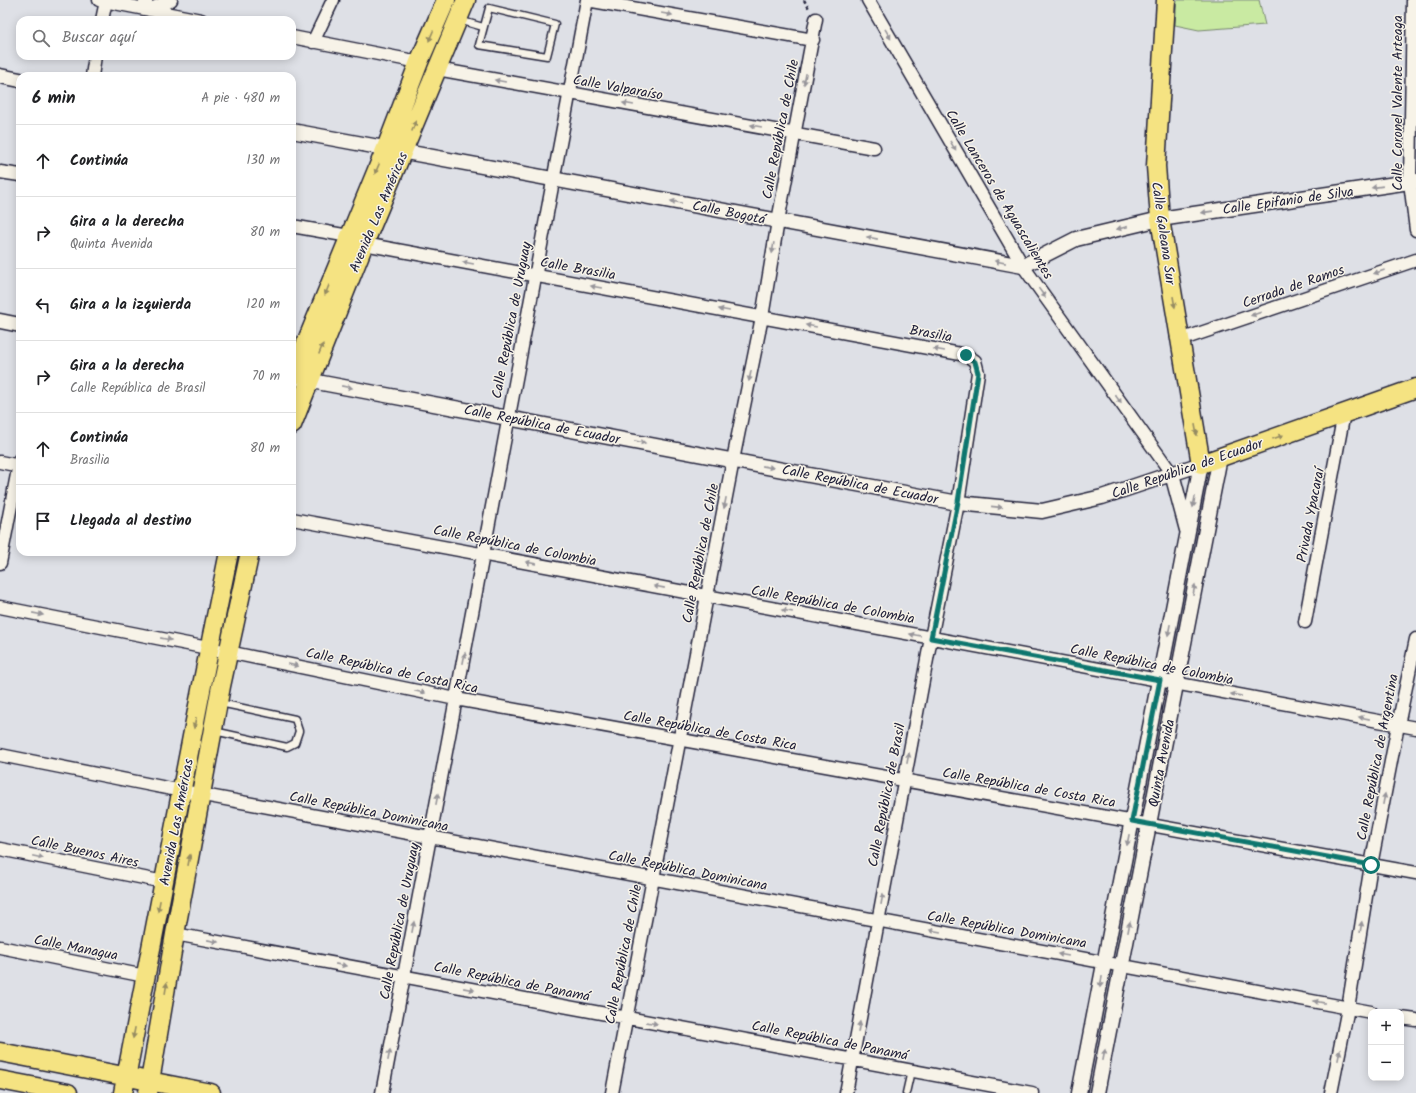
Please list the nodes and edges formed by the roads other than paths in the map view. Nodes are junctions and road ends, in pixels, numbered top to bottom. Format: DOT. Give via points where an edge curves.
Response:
graph roads {
  1 [pos="171,0"];
  2 [pos="333,0"];
  3 [pos="446,0"];
  4 [pos="466,0"];
  5 [pos="587,0"];
  6 [pos="868,0"];
  7 [pos="1166,0"];
  8 [pos="1413,0"];
  9 [pos="102,1"];
  10 [pos="147,5"];
  11 [pos="102,16"];
  12 [pos="187,16"];
  13 [pos="816,19"];
  14 [pos="458,20"];
  15 [pos="483,27"];
  16 [pos="296,39"];
  17 [pos="812,40"];
  18 [pos="313,42"];
  19 [pos="95,60"];
  20 [pos="419,62"];
  21 [pos="437,69"];
  22 [pos="93,72"];
  23 [pos="0,76"];
  24 [pos="16,79"];
  25 [pos="569,93"];
  26 [pos="1414,109"];
  27 [pos="296,132"];
  28 [pos="794,133"];
  29 [pos="386,148"];
  30 [pos="874,148"];
  31 [pos="404,152"];
  32 [pos="0,172"];
  33 [pos="16,174"];
  34 [pos="553,179"];
  35 [pos="1413,182"];
  36 [pos="1160,219"];
  37 [pos="778,221"];
  38 [pos="296,227"];
  39 [pos="1416,230"];
  40 [pos="356,240"];
  41 [pos="1416,260"];
  42 [pos="1023,266"];
  43 [pos="535,275"];
  44 [pos="762,317"];
  45 [pos="0,321"];
  46 [pos="16,324"];
  47 [pos="1180,340"];
  48 [pos="296,378"];
  49 [pos="1416,388"];
  50 [pos="1344,414"];
  51 [pos="508,418"];
  52 [pos="1220,458"];
  53 [pos="733,460"];
  54 [pos="0,462"];
  55 [pos="16,463"];
  56 [pos="1201,464"];
  57 [pos="1172,474"];
  58 [pos="16,483"];
  59 [pos="958,502"];
  60 [pos="296,520"];
  61 [pos="1188,533"];
  62 [pos="483,554"];
  63 [pos="229,556"];
  64 [pos="249,556"];
  65 [pos="0,562"];
  66 [pos="707,596"];
  67 [pos="0,607"];
  68 [pos="1306,622"];
  69 [pos="931,638"];
  70 [pos="1416,639"];
  71 [pos="210,648"];
  72 [pos="228,652"];
  73 [pos="1160,680"];
  74 [pos="1176,683"];
  75 [pos="456,699"];
  76 [pos="218,702"];
  77 [pos="1398,725"];
  78 [pos="1416,728"];
  79 [pos="213,731"];
  80 [pos="679,740"];
  81 [pos="0,755"];
  82 [pos="904,780"];
  83 [pos="182,791"];
  84 [pos="201,795"];
  85 [pos="1132,821"];
  86 [pos="1149,824"];
  87 [pos="430,837"];
  88 [pos="0,849"];
  89 [pos="1371,865"];
  90 [pos="1416,874"];
  91 [pos="653,879"];
  92 [pos="164,882"];
  93 [pos="878,921"];
  94 [pos="175,934"];
  95 [pos="0,947"];
  96 [pos="1105,962"];
  97 [pos="1121,966"];
  98 [pos="145,976"];
  99 [pos="404,976"];
  100 [pos="1348,1008"];
  101 [pos="1368,1011"];
  102 [pos="626,1018"];
  103 [pos="1404,1018"];
  104 [pos="1416,1020"];
  105 [pos="0,1052"];
  106 [pos="853,1060"];
  107 [pos="911,1071"];
  108 [pos="0,1080"];
  109 [pos="124,1085"];
  110 [pos="149,1087"];
  111 [pos="68,1093"];
  112 [pos="211,1093"];
  113 [pos="382,1093"];
  114 [pos="612,1093"];
  115 [pos="846,1093"];
  116 [pos="906,1093"];
  117 [pos="1032,1093"];
  118 [pos="1079,1093"];
  119 [pos="1097,1093"];
  120 [pos="1331,1093"];
  1 -- 10 [label="street"];
  2 -- 18 [label="street"];
  3 -- 20 [label="main road, Avenida Las Américas, one-way"];
  4 -- 14 [label="main road, Avenida Las Américas"];
  5 -- 17 [label="street, one-way"];
  5 -- 25 [label="street, Calle República de Uruguay"];
  6 -- 42 [label="street, Calle Lanceros de Aguascalientes, one-way"];
  7 -- 36 [label="main road, Calle Galeana Sur" via="1156,166"];
  8 -- 26 [label="street, Calle Coronel Valente Arteaga"];
  9 -- 10 [label="street"];
  9 -- 11 [label="street"];
  10 -- 12 [label="street"];
  13 -- 17 [label="street, Calle República de Chile"];
  14 -- 15 [label="lane"];
  14 -- 21 [label="main road, Avenida Las Américas"];
  15 -- 15 [label="lane" via="479,45 547,56 555,24 489,8"];
  16 -- 18 [label="street"];
  17 -- 28 [label="street, Calle República de Chile, one-way"];
  18 -- 20 [label="street"];
  19 -- 22 [label="street"];
  20 -- 29 [label="main road, Avenida Las Américas"];
  25 -- 21 [label="street, Calle Valparaíso, one-way"];
  31 -- 21 [label="main road, Avenida Las Américas, one-way"];
  23 -- 24 [label="street"];
  28 -- 25 [label="street, Calle Valparaíso, one-way"];
  25 -- 34 [label="street, Calle República de Uruguay"];
  26 -- 35 [label="street, Calle Coronel Valente Arteaga"];
  27 -- 29 [label="street, Calle Bogotá"];
  28 -- 30 [label="street, Calle Valparaíso"];
  28 -- 37 [label="street, Calle República de Chile"];
  29 -- 31 [label="street, Calle Bogotá"];
  29 -- 40 [label="main road, Avenida Las Américas, one-way"];
  31 -- 34 [label="street, Calle Bogotá"];
  31 -- 40 [label="main road, Avenida Las Américas"];
  32 -- 33 [label="street"];
  37 -- 34 [label="street, Calle Bogotá, one-way"];
  34 -- 43 [label="street, Calle República de Uruguay"];
  35 -- 36 [label="street, Calle Epifanio de Silva, one-way"];
  35 -- 39 [label="street, Calle Coronel Valente Arteaga"];
  36 -- 42 [label="street, one-way" via="1076,239"];
  36 -- 47 [label="main road, Calle Galeana Sur, one-way"];
  42 -- 37 [label="street, Calle Bogotá, one-way"];
  37 -- 44 [label="street, Calle República de Chile, one-way"];
  38 -- 40 [label="street, Calle Brasilia"];
  43 -- 40 [label="street, Calle Brasilia, one-way"];
  40 -- 48 [label="main road, Avenida Las Américas"];
  41 -- 47 [label="street, Cerrada de Ramos, one-way"];
  42 -- 57 [label="street, Calle Lanceros de Aguascalientes, one-way"];
  44 -- 43 [label="street, Calle Brasilia, one-way"];
  43 -- 51 [label="street, Calle República de Uruguay"];
  44 -- 53 [label="street, Calle República de Chile, one-way"];
  59 -- 44 [label="street, Brasilia, one-way" via="978,373 975,362 966,355"];
  45 -- 46 [label="street"];
  47 -- 56 [label="main road, Calle Galeana Sur, one-way"];
  48 -- 51 [label="street, Calle República de Ecuador, one-way"];
  49 -- 50 [label="main road, Calle República de Ecuador"];
  52 -- 50 [label="main road, Calle República de Ecuador, one-way"];
  50 -- 68 [label="street, Privada Ypacaraí"];
  51 -- 53 [label="street, Calle República de Ecuador, one-way"];
  51 -- 62 [label="street, Calle República de Uruguay"];
  52 -- 56 [label="main road, Calle República de Ecuador"];
  74 -- 52 [label="street, Quinta Avenida, one-way"];
  53 -- 59 [label="street, Calle República de Ecuador, one-way"];
  53 -- 66 [label="street, Calle República de Chile, one-way"];
  54 -- 55 [label="street"];
  56 -- 57 [label="street, Calle República de Ecuador"];
  56 -- 61 [label="street, Quinta Avenida, one-way"];
  59 -- 57 [label="street, Calle República de Ecuador, one-way" via="1042,511 1102,497"];
  57 -- 61 [label="street"];
  58 -- 65 [label="street"];
  59 -- 69 [label="street, Calle República de Brasil"];
  60 -- 62 [label="street, Calle República de Colombia"];
  61 -- 73 [label="street, Quinta Avenida, one-way"];
  66 -- 62 [label="street, Calle República de Colombia, one-way"];
  75 -- 62 [label="street, Calle República de Uruguay, one-way"];
  63 -- 71 [label="main road, Avenida Las Américas"];
  64 -- 72 [label="main road, Avenida Las Américas"];
  69 -- 66 [label="street, Calle República de Colombia, one-way"];
  66 -- 80 [label="street, Calle República de Chile"];
  67 -- 71 [label="street, Calle República de Costa Rica, one-way"];
  69 -- 73 [label="street, Calle República de Colombia"];
  82 -- 69 [label="street, Calle República de Brasil, one-way"];
  70 -- 77 [label="street, Calle República de Argentina"];
  71 -- 72 [label="street, Calle República de Costa Rica"];
  71 -- 83 [label="main road, Avenida Las Américas, one-way"];
  72 -- 75 [label="street, Calle República de Costa Rica, one-way"];
  72 -- 76 [label="main road, Avenida Las Américas"];
  73 -- 74 [label="street, Calle República de Colombia"];
  73 -- 85 [label="street, Quinta Avenida"];
  77 -- 74 [label="street, Calle República de Colombia, one-way"];
  74 -- 86 [label="street, Quinta Avenida"];
  75 -- 80 [label="street, Calle República de Costa Rica"];
  87 -- 75 [label="street, Calle República de Uruguay, one-way"];
  76 -- 79 [label="main road, Avenida Las Américas"];
  76 -- 79 [label="lane" via="295,719 298,730 295,743 287,747"];
  77 -- 78 [label="street, Calle República de Colombia"];
  89 -- 77 [label="street, Calle República de Argentina, one-way"];
  79 -- 84 [label="main road, Avenida Las Américas"];
  80 -- 82 [label="street, Calle República de Costa Rica"];
  80 -- 91 [label="street, Calle República de Chile"];
  81 -- 83 [label="street, Calle República Dominicana"];
  82 -- 85 [label="street, Calle República de Costa Rica"];
  93 -- 82 [label="street, Calle República de Brasil, one-way"];
  83 -- 84 [label="street, Calle República Dominicana"];
  83 -- 92 [label="main road, Avenida Las Américas"];
  84 -- 87 [label="street, Calle República Dominicana"];
  94 -- 84 [label="main road, Avenida Las Américas, one-way"];
  85 -- 86 [label="street, Calle República de Costa Rica"];
  85 -- 96 [label="street, Quinta Avenida, one-way"];
  86 -- 89 [label="street, Calle República de Costa Rica"];
  97 -- 86 [label="street, Quinta Avenida, one-way"];
  87 -- 91 [label="street, Calle República Dominicana"];
  99 -- 87 [label="street, Calle República de Uruguay, one-way"];
  88 -- 92 [label="street, Calle Buenos Aires, one-way"];
  89 -- 90 [label="street, Calle República de Costa Rica"];
  100 -- 89 [label="street, Calle República de Argentina, one-way"];
  91 -- 93 [label="street, Calle República Dominicana"];
  91 -- 102 [label="street, Calle República de Chile"];
  92 -- 98 [label="main road, Avenida Las Américas, one-way"];
  96 -- 93 [label="street, Calle República Dominicana, one-way"];
  106 -- 93 [label="street, Calle República de Brasil, one-way"];
  94 -- 99 [label="street, Calle República de Panamá, one-way"];
  110 -- 94 [label="main road, Avenida Las Américas, one-way"];
  95 -- 98 [label="street, Calle Managua"];
  96 -- 97 [label="street, Calle República Dominicana"];
  96 -- 118 [label="street, Quinta Avenida, one-way"];
  100 -- 97 [label="street, Calle República Dominicana, one-way"];
  119 -- 97 [label="street, Quinta Avenida, one-way"];
  98 -- 109 [label="main road, Avenida Las Américas, one-way"];
  99 -- 102 [label="street, Calle República de Panamá, one-way"];
  113 -- 99 [label="street, Calle República de Uruguay, one-way"];
  100 -- 101 [label="street, Calle República Dominicana"];
  120 -- 100 [label="street, Calle República de Argentina, one-way"];
  102 -- 106 [label="street, Calle República de Panamá, one-way"];
  102 -- 114 [label="street, Calle República de Chile"];
  103 -- 104 [label="street"];
  105 -- 109 [label="main road"];
  106 -- 107 [label="street, Calle República de Panamá"];
  106 -- 115 [label="street, Calle República de Brasil"];
  107 -- 116 [label="lane"];
  107 -- 117 [label="street, Calle República de Panamá"];
  108 -- 111 [label="main road"];
  109 -- 110 [label="main road"];
  110 -- 112 [label="main road"];
}
